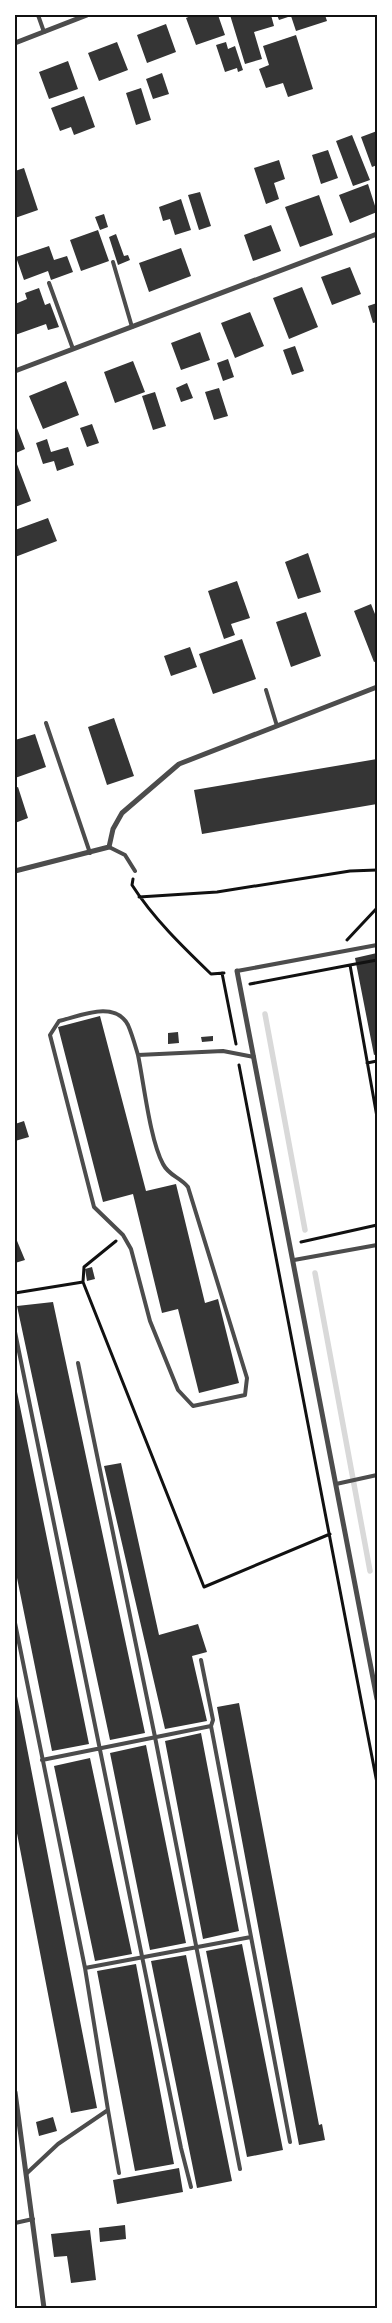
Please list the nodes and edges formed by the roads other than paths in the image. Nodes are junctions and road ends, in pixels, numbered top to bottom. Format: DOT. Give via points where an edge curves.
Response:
graph roads {
  1 [pos="38,15"];
  2 [pos="87,15"];
  3 [pos="44,32"];
  4 [pos="15,43"];
  5 [pos="377,234"];
  6 [pos="113,262"];
  7 [pos="49,283"];
  8 [pos="132,327"];
  9 [pos="73,349"];
  10 [pos="15,371"];
  11 [pos="377,687"];
  12 [pos="266,690"];
  13 [pos="46,723"];
  14 [pos="277,726"];
  15 [pos="109,847"];
  16 [pos="90,853"];
  17 [pos="15,870"];
  18 [pos="135,871"];
  19 [pos="377,945"];
  20 [pos="237,971"];
  21 [pos="138,1055"];
  22 [pos="254,1057"];
  23 [pos="377,1245"];
  24 [pos="294,1260"];
  25 [pos="15,1332"];
  26 [pos="78,1363"];
  27 [pos="377,1475"];
  28 [pos="336,1484"];
  29 [pos="15,1623"];
  30 [pos="201,1660"];
  31 [pos="376,1690"];
  32 [pos="377,1699"];
  33 [pos="211,1726"];
  34 [pos="155,1737"];
  35 [pos="100,1750"];
  36 [pos="42,1760"];
  37 [pos="251,1937"];
  38 [pos="196,1947"];
  39 [pos="142,1957"];
  40 [pos="85,1968"];
  41 [pos="15,2092"];
  42 [pos="108,2110"];
  43 [pos="290,2142"];
  44 [pos="240,2169"];
  45 [pos="119,2173"];
  46 [pos="26,2174"];
  47 [pos="191,2187"];
  48 [pos="33,2219"];
  49 [pos="15,2223"];
  50 [pos="44,2308"];
  1 -- 3 [label="lane"];
  2 -- 3 [label="street"];
  3 -- 4 [label="street"];
  5 -- 8 [label="street"];
  6 -- 8 [label="lane"];
  7 -- 9 [label="lane"];
  8 -- 9 [label="street"];
  9 -- 10 [label="street"];
  11 -- 14 [label="street"];
  12 -- 14 [label="lane"];
  13 -- 16 [label="lane"];
  14 -- 15 [label="street" via="179,764 122,814 113,829"];
  15 -- 16 [label="street"];
  15 -- 18 [label="lane" via="125,855"];
  16 -- 17 [label="street"];
  19 -- 20 [label="lane"];
  20 -- 22 [label="street"];
  21 -- 21 [label="lane" via="127,1023 111,1011 59,1021 50,1035 94,1207 123,1235 132,1249 150,1321 178,1390 193,1406 245,1395 247,1378 188,1186 172,1176 163,1165 156,1145"];
  21 -- 22 [label="lane" via="222,1051"];
  22 -- 24 [label="street"];
  23 -- 24 [label="lane"];
  24 -- 28 [label="street"];
  25 -- 35 [label="lane"];
  26 -- 34 [label="lane"];
  27 -- 28 [label="lane"];
  28 -- 31 [label="street"];
  29 -- 36 [label="lane"];
  30 -- 33 [label="lane" via="213,1720"];
  31 -- 32 [label="street"];
  33 -- 34 [label="lane"];
  33 -- 37 [label="lane"];
  34 -- 35 [label="lane"];
  34 -- 38 [label="lane"];
  35 -- 36 [label="lane"];
  35 -- 39 [label="lane"];
  36 -- 40 [label="lane"];
  37 -- 38 [label="lane"];
  37 -- 43 [label="lane"];
  38 -- 39 [label="lane"];
  38 -- 44 [label="lane"];
  39 -- 40 [label="lane"];
  39 -- 47 [label="lane" via="180,2148"];
  40 -- 42 [label="lane"];
  41 -- 46 [label="street"];
  42 -- 45 [label="lane"];
  42 -- 46 [label="lane" via="58,2144"];
  46 -- 48 [label="street"];
  48 -- 49 [label="lane"];
  48 -- 50 [label="street"];
}
